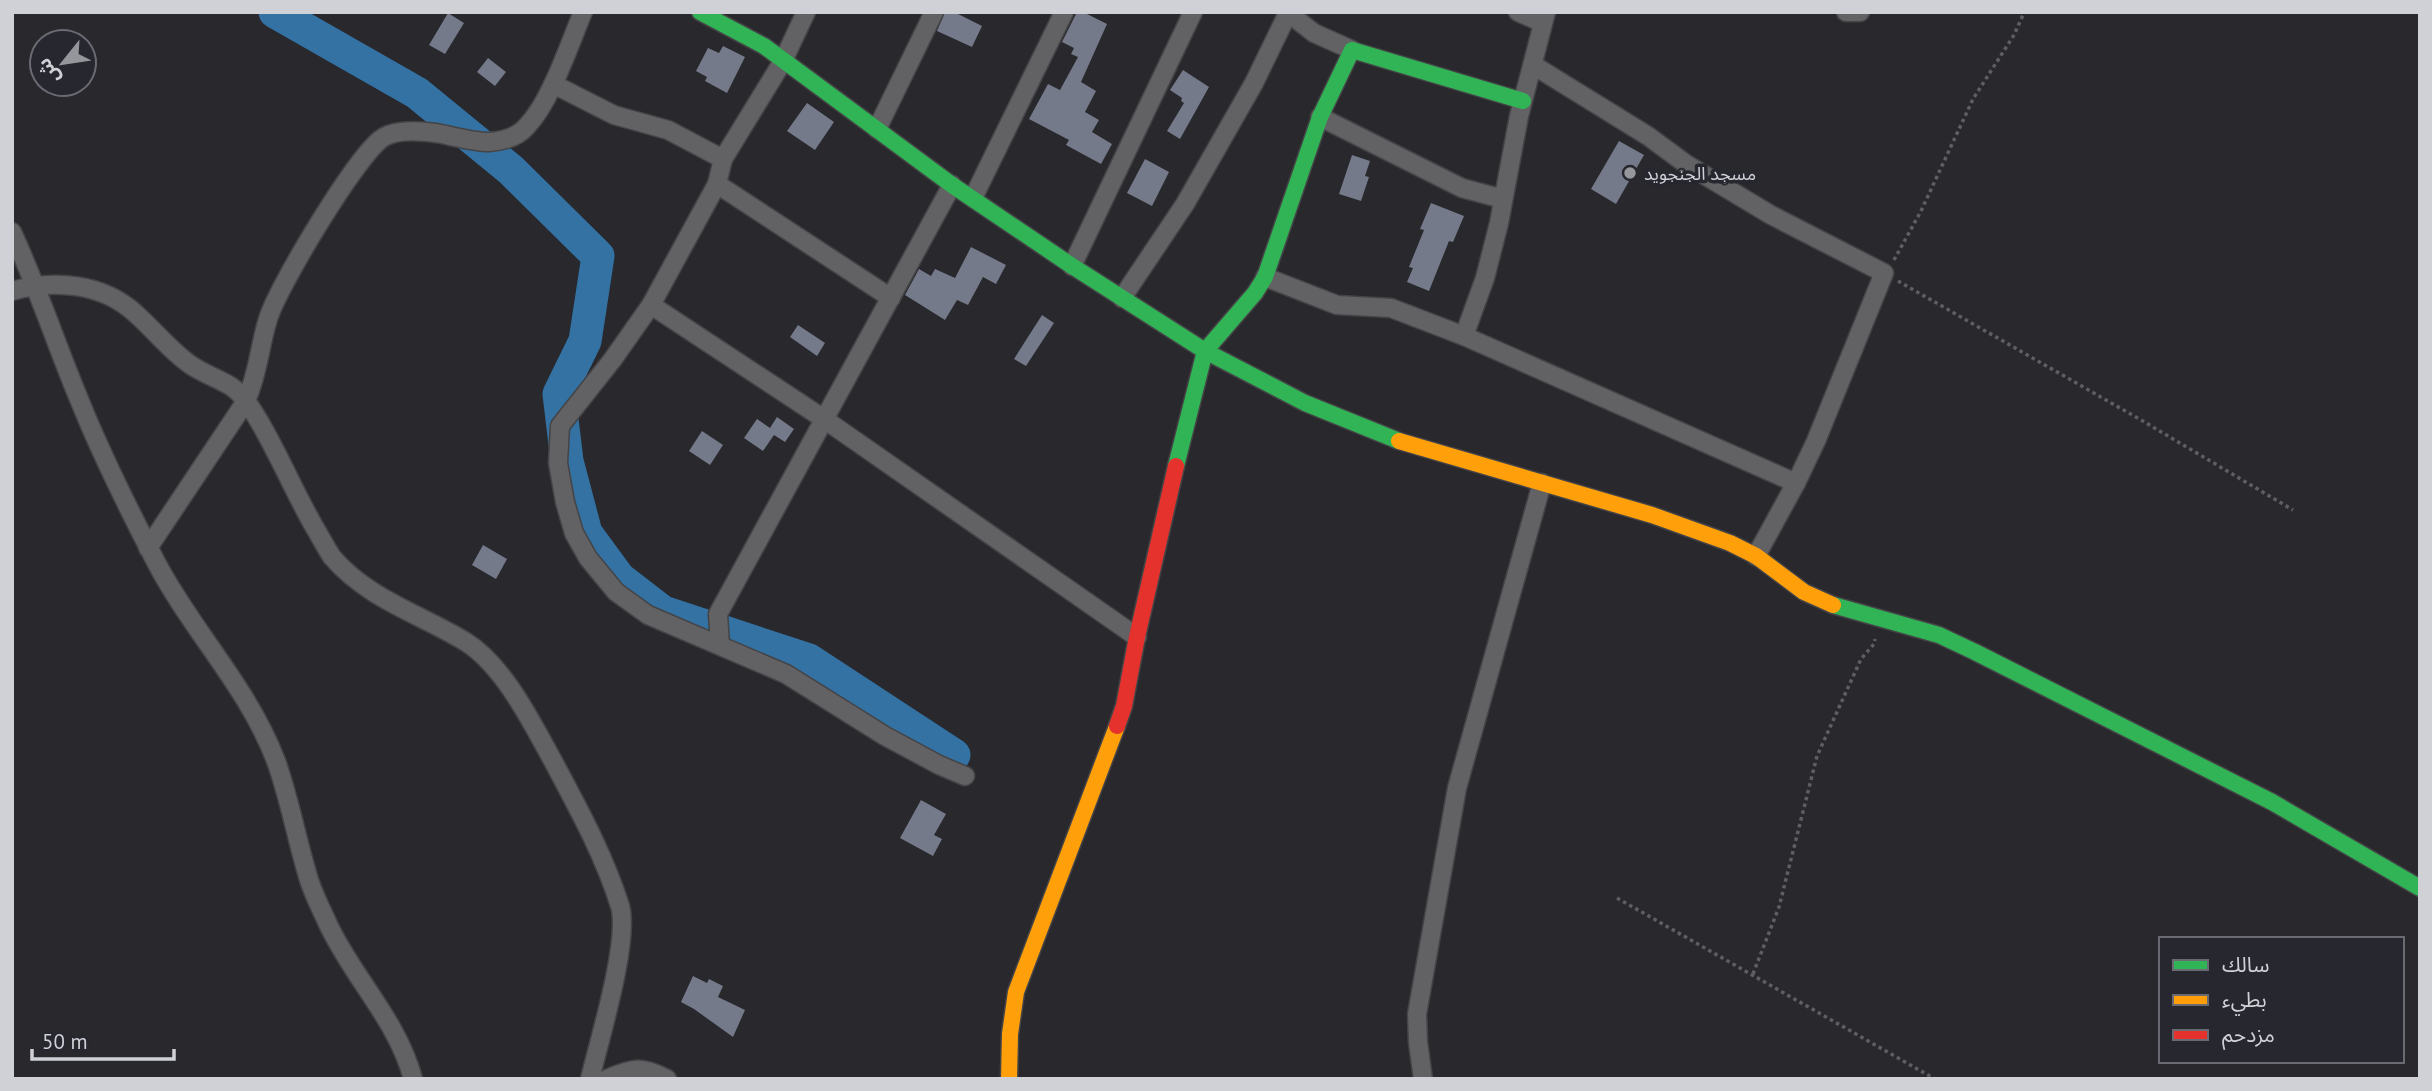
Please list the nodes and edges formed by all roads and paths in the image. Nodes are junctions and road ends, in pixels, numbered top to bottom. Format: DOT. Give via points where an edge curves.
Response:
graph roads {
  1 [pos="583,12"];
  2 [pos="700,12"];
  3 [pos="806,12"];
  4 [pos="934,12"];
  5 [pos="1064,12"];
  6 [pos="1193,12"];
  7 [pos="1518,12"];
  8 [pos="1846,12"];
  9 [pos="1860,12"];
  10 [pos="1287,13"];
  11 [pos="2023,15"];
  12 [pos="1545,18"];
  13 [pos="1352,50"];
  14 [pos="783,61"];
  15 [pos="1533,65"];
  16 [pos="553,84"];
  17 [pos="1523,102"];
  18 [pos="1320,117"];
  19 [pos="877,129"];
  20 [pos="723,159"];
  21 [pos="717,184"];
  22 [pos="952,185"];
  23 [pos="973,198"];
  24 [pos="1503,199"];
  25 [pos="12,232"];
  26 [pos="1072,266"];
  27 [pos="1884,273"];
  28 [pos="1265,277"];
  29 [pos="36,284"];
  30 [pos="12,290"];
  31 [pos="891,298"];
  32 [pos="1122,298"];
  33 [pos="652,305"];
  34 [pos="1464,336"];
  35 [pos="1205,351"];
  36 [pos="246,401"];
  37 [pos="824,419"];
  38 [pos="1796,483"];
  39 [pos="1542,484"];
  40 [pos="2292,510"];
  41 [pos="148,548"];
  42 [pos="1756,556"];
  43 [pos="1879,619"];
  44 [pos="1137,636"];
  45 [pos="720,645"];
  46 [pos="965,776"];
  47 [pos="2420,888"];
  48 [pos="1617,898"];
  49 [pos="1753,974"];
  50 [pos="413,1079"];
  51 [pos="590,1079"];
  52 [pos="607,1079"];
  53 [pos="667,1079"];
  54 [pos="1009,1079"];
  55 [pos="1423,1079"];
  56 [pos="1936,1079"];
  1 -- 16 [label="street"];
  2 -- 14 [label="street"];
  3 -- 14 [label="street"];
  4 -- 19 [label="street"];
  5 -- 23 [label="street"];
  6 -- 26 [label="street"];
  7 -- 12 [label="street"];
  8 -- 9 [label="street"];
  10 -- 13 [label="street" via="1314,33"];
  10 -- 32 [label="street" via="1254,83 1185,204"];
  11 -- 27 [label="path" via="1973,99 1921,211"];
  12 -- 15 [label="street"];
  13 -- 17 [label="street"];
  13 -- 18 [label="street"];
  14 -- 19 [label="street"];
  14 -- 20 [label="street"];
  15 -- 17 [label="street"];
  15 -- 27 [label="street" via="1771,215"];
  16 -- 20 [label="street" via="614,115 668,130"];
  16 -- 36 [label="street" via="528,126 509,138 487,142 397,132 376,144 347,179 278,292"];
  17 -- 24 [label="street"];
  18 -- 24 [label="street" via="1462,188"];
  18 -- 28 [label="street"];
  19 -- 22 [label="street"];
  20 -- 21 [label="street"];
  21 -- 31 [label="street"];
  21 -- 33 [label="street"];
  22 -- 23 [label="street"];
  22 -- 31 [label="street"];
  23 -- 26 [label="street"];
  24 -- 34 [label="street" via="1482,291"];
  25 -- 29 [label="street"];
  26 -- 32 [label="street"];
  27 -- 38 [label="street"];
  27 -- 40 [label="path"];
  28 -- 34 [label="street" via="1338,305 1391,308"];
  28 -- 35 [label="street"];
  29 -- 30 [label="street"];
  29 -- 36 [label="street" via="69,284 114,298 178,356 233,387"];
  29 -- 41 [label="street" via="82,407"];
  31 -- 37 [label="street"];
  32 -- 35 [label="street"];
  33 -- 37 [label="street"];
  33 -- 45 [label="street" via="560,426 558,463 565,502 574,533 616,592 648,615"];
  34 -- 38 [label="street"];
  35 -- 39 [label="street" via="1305,403 1402,442"];
  35 -- 44 [label="street"];
  36 -- 41 [label="street"];
  36 -- 51 [label="street" via="332,556 389,603 468,643 499,673 524,708 580,811 621,910 619,958"];
  37 -- 44 [label="street"];
  37 -- 45 [label="street" via="718,614"];
  38 -- 42 [label="street"];
  39 -- 42 [label="street" via="1652,515"];
  39 -- 55 [label="street" via="1457,789 1417,1014"];
  41 -- 50 [label="street" via="254,715 275,761 308,877 328,924 347,961 387,1017 407,1054"];
  42 -- 43 [label="street" via="1804,592"];
  43 -- 47 [label="street" via="1939,635 1975,652 2272,802"];
  43 -- 49 [label="path" via="1874,644 1861,659 1817,756 1779,907"];
  44 -- 54 [label="street" via="1124,706 1016,992"];
  45 -- 46 [label="street" via="786,674 885,736"];
  48 -- 49 [label="path"];
  49 -- 56 [label="path"];
  52 -- 53 [label="street" via="634,1068"];
}
